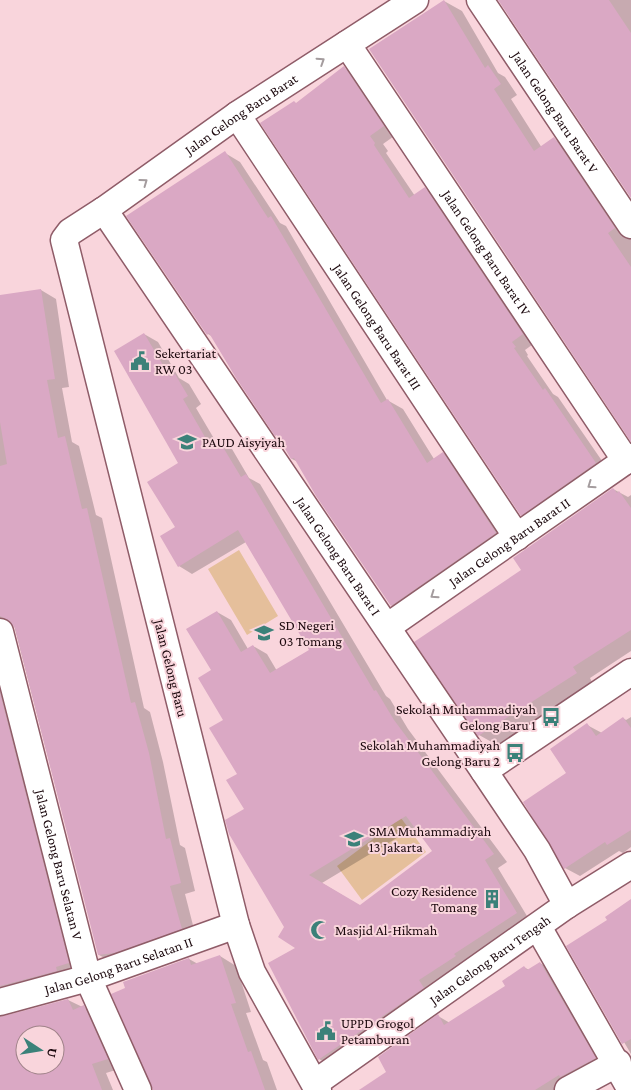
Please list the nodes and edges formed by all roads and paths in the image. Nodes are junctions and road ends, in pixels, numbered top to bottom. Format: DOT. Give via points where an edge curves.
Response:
graph roads {
  1 [pos="415,0"];
  2 [pos="480,0"];
  3 [pos="347,44"];
  4 [pos="237,115"];
  5 [pos="104,210"];
  6 [pos="631,225"];
  7 [pos="70,232"];
  8 [pos="629,459"];
  9 [pos="517,538"];
  10 [pos="387,627"];
  11 [pos="0,632"];
  12 [pos="631,672"];
  13 [pos="484,771"];
  14 [pos="631,865"];
  15 [pos="567,905"];
  16 [pos="236,925"];
  17 [pos="538,927"];
  18 [pos="88,978"];
  19 [pos="0,1002"];
  20 [pos="618,1063"];
  21 [pos="317,1086"];
  22 [pos="138,1090"];
  23 [pos="568,1090"];
  24 [pos="631,1090"];
  1 -- 3 [label="street, Jalan Gelong Baru Barat"];
  2 -- 6 [label="street, Jalan Gelong Baru Barat V"];
  4 -- 3 [label="street, Jalan Gelong Baru Barat, one-way"];
  3 -- 8 [label="street, Jalan Gelong Baru Barat IV"];
  5 -- 4 [label="street, Jalan Gelong Baru Barat, one-way"];
  4 -- 9 [label="street, Jalan Gelong Baru Barat III"];
  5 -- 7 [label="street, Jalan Gelong Baru Barat"];
  5 -- 10 [label="street, Jalan Gelong Baru Barat I"];
  7 -- 16 [label="street, Jalan Gelong Baru" via="64,240 65,248"];
  8 -- 9 [label="street, Jalan Gelong Baru Barat II, one-way"];
  9 -- 10 [label="street, Jalan Gelong Baru Barat II, one-way"];
  10 -- 13 [label="street, Jalan Gelong Baru Barat I"];
  11 -- 18 [label="street, Jalan Gelong Baru Selatan V"];
  12 -- 13 [label="street"];
  13 -- 15 [label="street, Jalan Gelong Baru Barat I" via="536,850"];
  14 -- 15 [label="street, Jalan Gelong Baru Tengah"];
  15 -- 17 [label="street, Jalan Gelong Baru Tengah"];
  16 -- 18 [label="street, Jalan Gelong Baru Selatan II"];
  16 -- 21 [label="street, Jalan Gelong Baru" via="252,972"];
  17 -- 20 [label="street"];
  17 -- 21 [label="street, Jalan Gelong Baru Tengah"];
  18 -- 19 [label="street, Jalan Gelong Baru Selatan II"];
  18 -- 22 [label="street, Jalan Gelong Baru Selatan V"];
  20 -- 23 [label="street"];
  20 -- 24 [label="street"];
}
